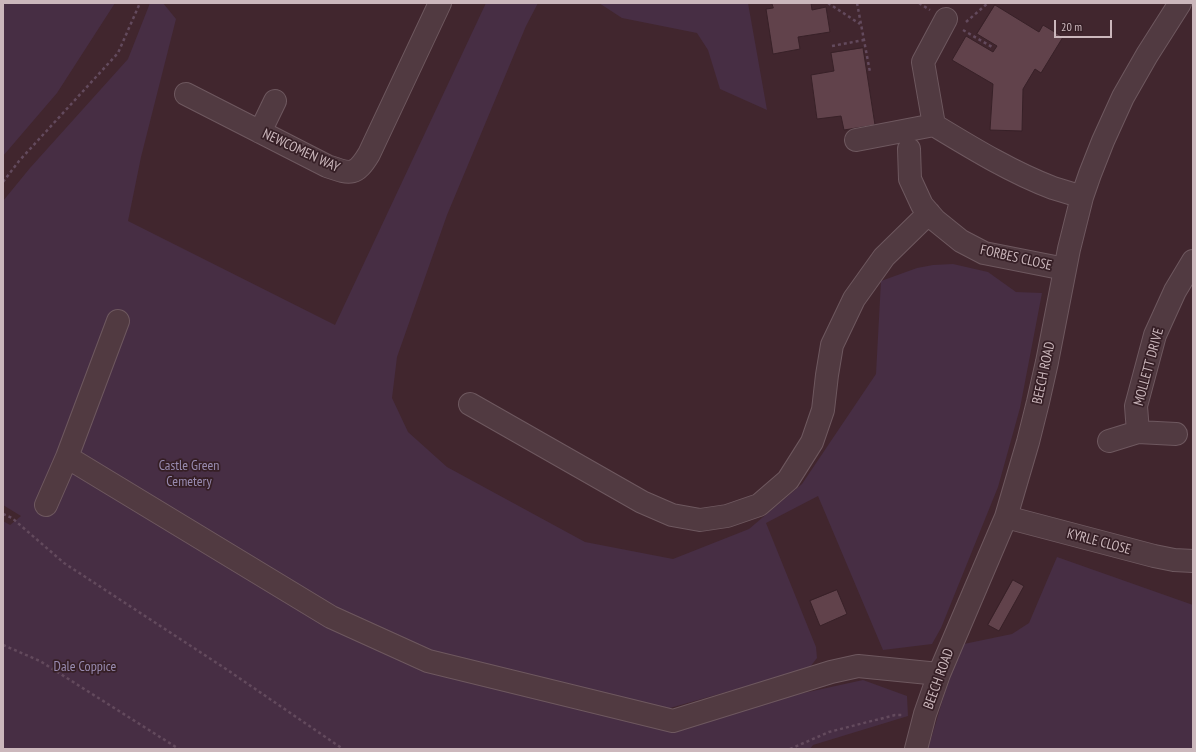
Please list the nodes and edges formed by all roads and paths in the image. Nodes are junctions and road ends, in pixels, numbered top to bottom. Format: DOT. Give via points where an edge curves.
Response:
graph roads {
  1 [pos="140,3"];
  2 [pos="440,3"];
  3 [pos="827,3"];
  4 [pos="857,3"];
  5 [pos="988,3"];
  6 [pos="1180,3"];
  7 [pos="956,21"];
  8 [pos="861,24"];
  9 [pos="864,40"];
  10 [pos="832,46"];
  11 [pos="870,72"];
  12 [pos="186,94"];
  13 [pos="275,101"];
  14 [pos="934,125"];
  15 [pos="260,132"];
  16 [pos="856,140"];
  17 [pos="909,149"];
  18 [pos="3,182"];
  19 [pos="1082,197"];
  20 [pos="929,213"];
  21 [pos="1193,261"];
  22 [pos="1065,269"];
  23 [pos="118,321"];
  24 [pos="470,404"];
  25 [pos="1138,432"];
  26 [pos="1176,434"];
  27 [pos="1109,441"];
  28 [pos="67,457"];
  29 [pos="46,505"];
  30 [pos="3,514"];
  31 [pos="1006,517"];
  32 [pos="1193,561"];
  33 [pos="3,645"];
  34 [pos="938,674"];
  35 [pos="926,714"];
  36 [pos="179,749"];
  37 [pos="343,749"];
  38 [pos="790,749"];
  39 [pos="916,749"];
  1 -- 18 [label="path" via="118,53 19,161"];
  2 -- 15 [label="street, NEWCOMEN WAY" via="362,166 354,171 345,172 327,166"];
  3 -- 8 [label="path"];
  4 -- 8 [label="path"];
  5 -- 7 [label="path"];
  6 -- 19 [label="street, BEECH ROAD" via="1124,97 1103,141"];
  7 -- 14 [label="street" via="922,62"];
  8 -- 9 [label="path"];
  9 -- 10 [label="path"];
  9 -- 11 [label="path"];
  12 -- 15 [label="street, NEWCOMEN WAY"];
  13 -- 15 [label="street"];
  14 -- 16 [label="street"];
  14 -- 19 [label="street" via="989,158 1038,182"];
  17 -- 20 [label="street, FORBES CLOSE" via="910,179 922,205"];
  19 -- 22 [label="street, BEECH ROAD"];
  20 -- 22 [label="street, FORBES CLOSE" via="961,241 984,253"];
  20 -- 24 [label="street" via="884,257 854,299 832,345 826,375 824,410 812,442 788,480 759,505 727,516 700,520 672,516 642,502"];
  21 -- 25 [label="street, MOLLETT DRIVE" via="1175,291 1155,334 1136,406"];
  22 -- 31 [label="street, BEECH ROAD" via="1038,402"];
  23 -- 28 [label="street"];
  25 -- 26 [label="street"];
  25 -- 27 [label="street"];
  28 -- 29 [label="street"];
  28 -- 34 [label="street" via="331,617 435,663 673,721 858,666"];
  30 -- 37 [label="path" via="12,518 64,563"];
  31 -- 32 [label="street, KYRLE CLOSE" via="1154,556"];
  31 -- 34 [label="street, BEECH ROAD"];
  33 -- 36 [label="path" via="40,661"];
  34 -- 35 [label="street, BEECH ROAD"];
  35 -- 38 [label="path" via="896,715 829,732"];
  35 -- 39 [label="street, BEECH ROAD"];
}
